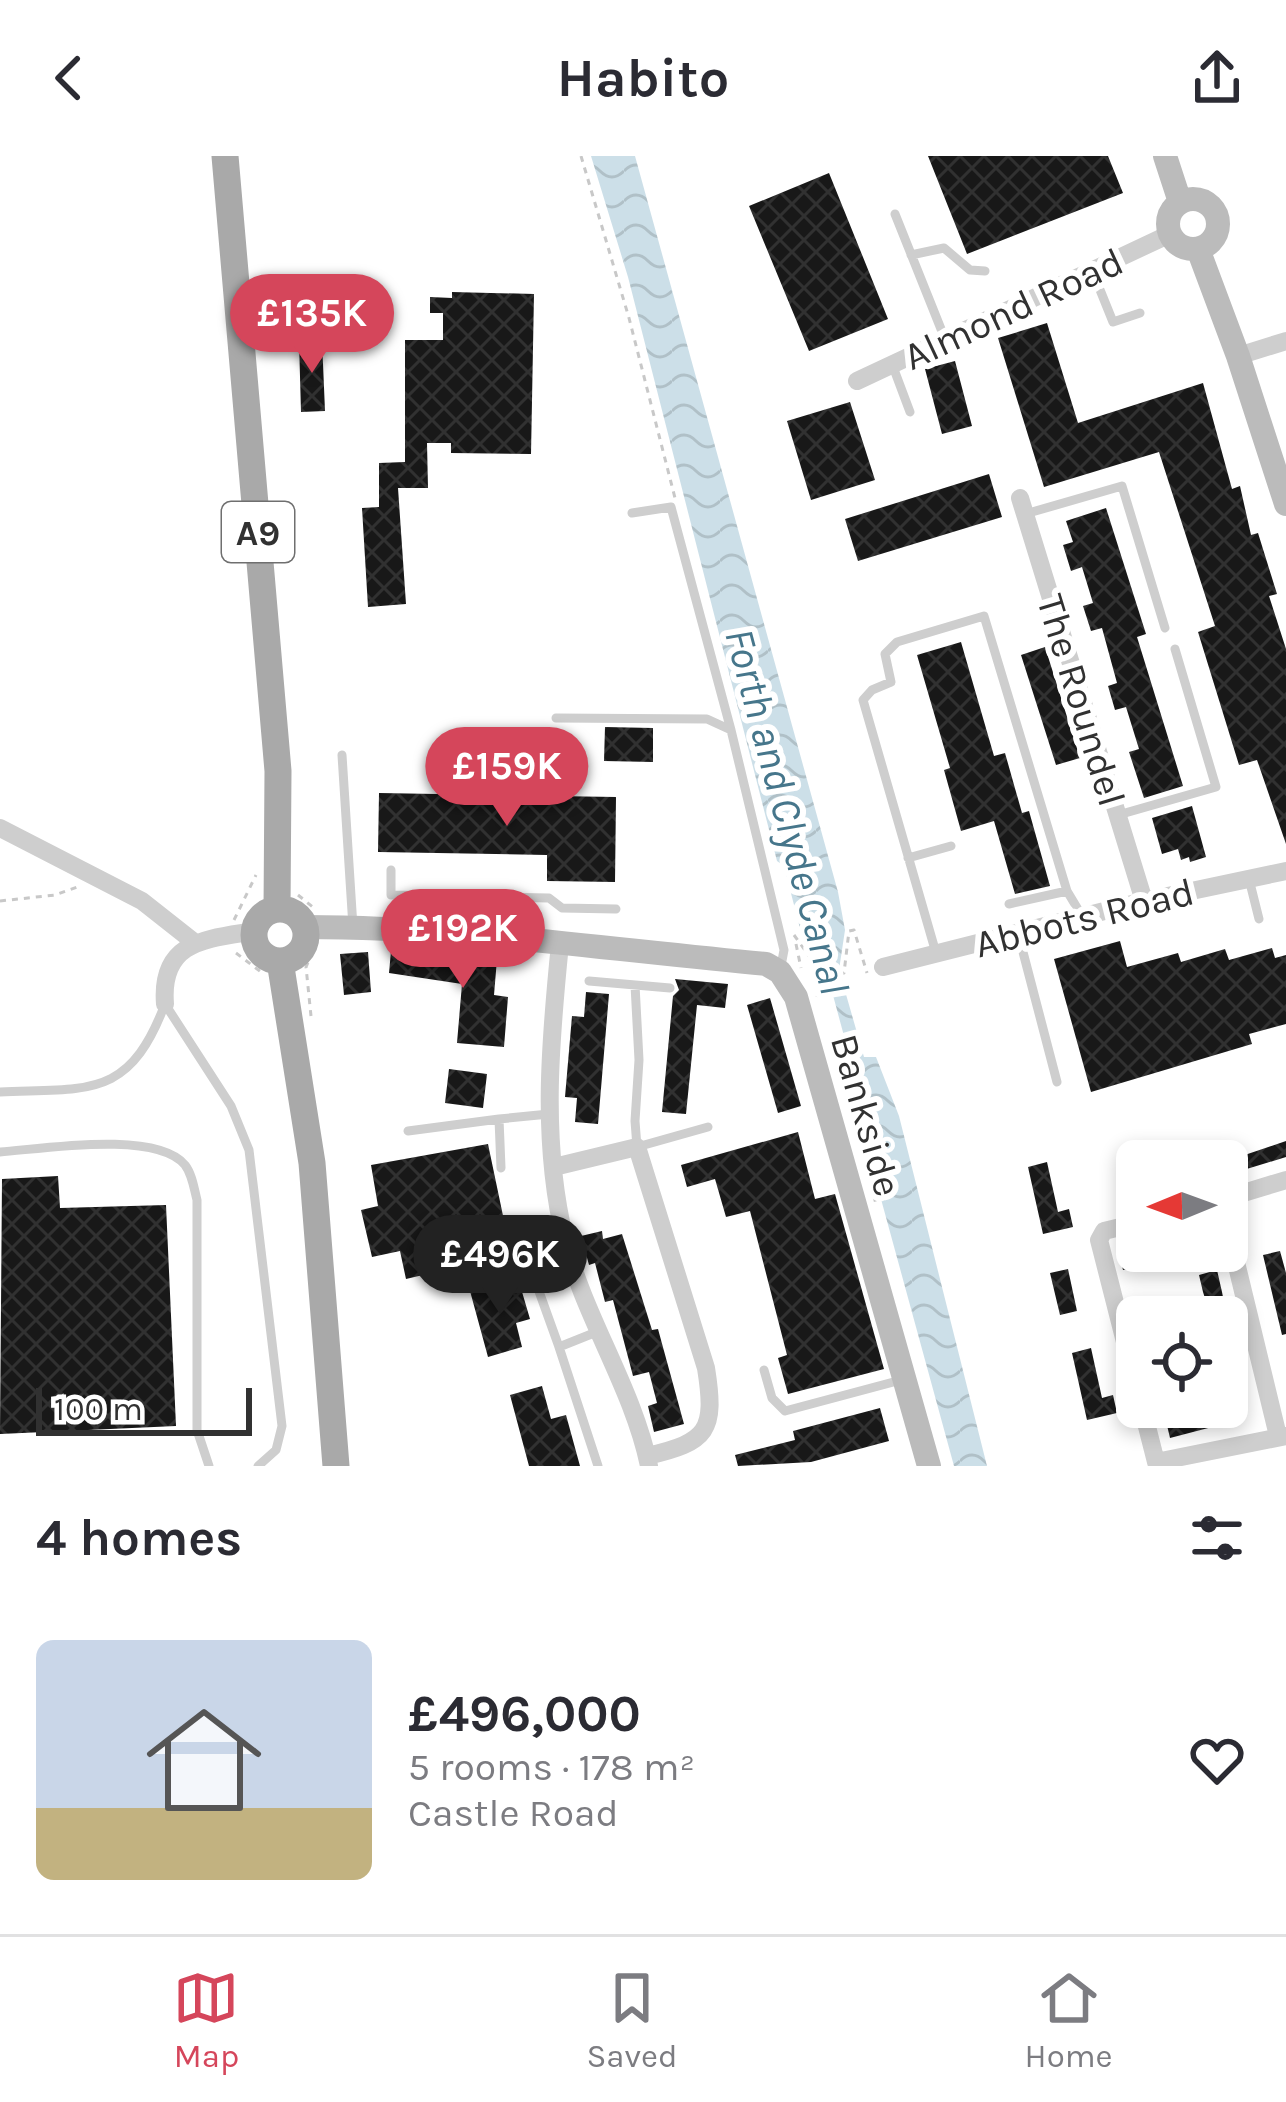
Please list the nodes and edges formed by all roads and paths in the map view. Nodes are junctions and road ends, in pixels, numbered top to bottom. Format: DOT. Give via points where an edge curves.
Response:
graph roads {
  1 [pos="225,156"];
  2 [pos="580,156"];
  3 [pos="1165,156"];
  4 [pos="1180,202"];
  5 [pos="895,214"];
  6 [pos="1169,234"];
  7 [pos="1198,249"];
  8 [pos="911,255"];
  9 [pos="1092,270"];
  10 [pos="985,271"];
  11 [pos="1140,313"];
  12 [pos="945,339"];
  13 [pos="1286,341"];
  14 [pos="1238,356"];
  15 [pos="892,364"];
  16 [pos="856,381"];
  17 [pos="910,412"];
  18 [pos="1286,504"];
  19 [pos="1023,506"];
  20 [pos="677,508"];
  21 [pos="632,513"];
  22 [pos="1165,628"];
  23 [pos="1175,649"];
  24 [pos="556,718"];
  25 [pos="731,730"];
  26 [pos="342,755"];
  27 [pos="1118,815"];
  28 [pos="0,828"];
  29 [pos="951,846"];
  30 [pos="908,858"];
  31 [pos="391,870"];
  32 [pos="1286,871"];
  33 [pos="92,876"];
  34 [pos="1249,879"];
  35 [pos="1067,891"];
  36 [pos="407,895"];
  37 [pos="1144,901"];
  38 [pos="0,902"];
  39 [pos="1009,904"];
  40 [pos="562,908"];
  41 [pos="277,909"];
  42 [pos="616,909"];
  43 [pos="1082,916"];
  44 [pos="1259,919"];
  45 [pos="305,927"];
  46 [pos="353,927"];
  47 [pos="255,931"];
  48 [pos="405,931"];
  49 [pos="792,931"];
  50 [pos="1018,933"];
  51 [pos="194,942"];
  52 [pos="560,944"];
  53 [pos="936,953"];
  54 [pos="280,961"];
  55 [pos="883,967"];
  56 [pos="780,972"];
  57 [pos="825,978"];
  58 [pos="589,980"];
  59 [pos="635,985"];
  60 [pos="670,988"];
  61 [pos="816,996"];
  62 [pos="165,1004"];
  63 [pos="1057,1082"];
  64 [pos="0,1092"];
  65 [pos="549,1114"];
  66 [pos="499,1120"];
  67 [pos="853,1122"];
  68 [pos="708,1127"];
  69 [pos="408,1131"];
  70 [pos="637,1147"];
  71 [pos="0,1152"];
  72 [pos="554,1167"];
  73 [pos="501,1168"];
  74 [pos="1286,1180"];
  75 [pos="1248,1192"];
  76 [pos="877,1207"];
  77 [pos="1116,1228"];
  78 [pos="1239,1272"];
  79 [pos="536,1283"];
  80 [pos="1116,1307"];
  81 [pos="599,1331"];
  82 [pos="559,1348"];
  83 [pos="764,1370"];
  84 [pos="906,1379"];
  85 [pos="1147,1428"];
  86 [pos="1282,1436"];
  87 [pos="276,1450"];
  88 [pos="648,1461"];
  89 [pos="209,1466"];
  90 [pos="258,1466"];
  91 [pos="280,1466"];
  92 [pos="336,1466"];
  93 [pos="598,1466"];
  94 [pos="929,1466"];
  1 -- 41 [label="main road, A9" via="278,770"];
  2 -- 20 [label="path"];
  3 -- 4 [label="street"];
  4 -- 6 [label="street" via="1168,216"];
  4 -- 7 [label="street" via="1205,201 1217,214 1217,232"];
  5 -- 8 [label="lane"];
  6 -- 7 [label="street"];
  6 -- 9 [label="street, Almond Road"];
  7 -- 14 [label="street"];
  8 -- 10 [label="lane" via="944,248 970,270"];
  8 -- 12 [label="lane"];
  9 -- 11 [label="lane" via="1113,322"];
  9 -- 12 [label="street, Almond Road"];
  12 -- 15 [label="street, Almond Road"];
  13 -- 14 [label="street"];
  14 -- 18 [label="street"];
  15 -- 16 [label="street, Almond Road"];
  15 -- 17 [label="lane"];
  19 -- 22 [label="lane" via="1122,486"];
  19 -- 27 [label="street, The Roundel"];
  21 -- 25 [label="lane" via="671,507"];
  23 -- 27 [label="lane" via="1216,787"];
  24 -- 25 [label="lane" via="707,719"];
  25 -- 56 [label="lane" via="784,950"];
  26 -- 46 [label="lane"];
  27 -- 37 [label="street, The Roundel"];
  28 -- 33 [label="street"];
  29 -- 30 [label="lane"];
  30 -- 35 [label="lane" via="863,700 891,682 885,654 897,642 984,616"];
  30 -- 53 [label="lane"];
  31 -- 36 [label="lane" via="391,895"];
  32 -- 34 [label="street, Abbots Road"];
  33 -- 38 [label="path" via="74,891"];
  33 -- 51 [label="street" via="142,901"];
  34 -- 37 [label="street, Abbots Road"];
  34 -- 44 [label="lane"];
  35 -- 39 [label="lane"];
  35 -- 43 [label="lane"];
  36 -- 40 [label="lane" via="549,898"];
  36 -- 48 [label="lane"];
  37 -- 43 [label="street, Abbots Road"];
  40 -- 42 [label="lane"];
  40 -- 52 [label="lane"];
  41 -- 45 [label="main road"];
  41 -- 47 [label="main road"];
  43 -- 50 [label="street, Abbots Road"];
  45 -- 46 [label="street"];
  45 -- 54 [label="main road" via="304,946"];
  46 -- 48 [label="street"];
  47 -- 51 [label="street"];
  47 -- 54 [label="main road" via="258,948"];
  48 -- 52 [label="street"];
  49 -- 57 [label="path"];
  50 -- 53 [label="street, Abbots Road"];
  50 -- 63 [label="lane"];
  51 -- 62 [label="street" via="170,969"];
  52 -- 56 [label="street" via="766,964"];
  52 -- 65 [label="street"];
  53 -- 55 [label="street, Abbots Road"];
  54 -- 92 [label="main road" via="312,1163"];
  55 -- 57 [label="path" via="867,974 854,930 844,973"];
  56 -- 84 [label="street, Bankside" via="796,997"];
  57 -- 61 [label="path"];
  58 -- 59 [label="lane"];
  59 -- 60 [label="lane"];
  59 -- 70 [label="lane"];
  62 -- 64 [label="lane" via="151,1042 111,1078"];
  62 -- 87 [label="lane" via="231,1106 249,1150 282,1426"];
  65 -- 66 [label="lane"];
  65 -- 72 [label="street"];
  66 -- 69 [label="lane"];
  66 -- 73 [label="lane"];
  67 -- 76 [label="path"];
  68 -- 70 [label="lane"];
  70 -- 72 [label="street"];
  70 -- 88 [label="street" via="711,1398 698,1437"];
  71 -- 89 [label="lane" via="146,1147 188,1168 197,1200 197,1430"];
  72 -- 81 [label="street" via="566,1241"];
  74 -- 75 [label="street"];
  77 -- 80 [label="street" via="1099,1240"];
  78 -- 86 [label="street"];
  79 -- 82 [label="lane"];
  81 -- 82 [label="lane"];
  81 -- 88 [label="street"];
  82 -- 93 [label="lane"];
  83 -- 84 [label="lane" via="785,1412"];
  84 -- 94 [label="street, Bankside"];
  85 -- 86 [label="street" via="1156,1462"];
  87 -- 90 [label="lane"];
  87 -- 91 [label="lane"];
}
